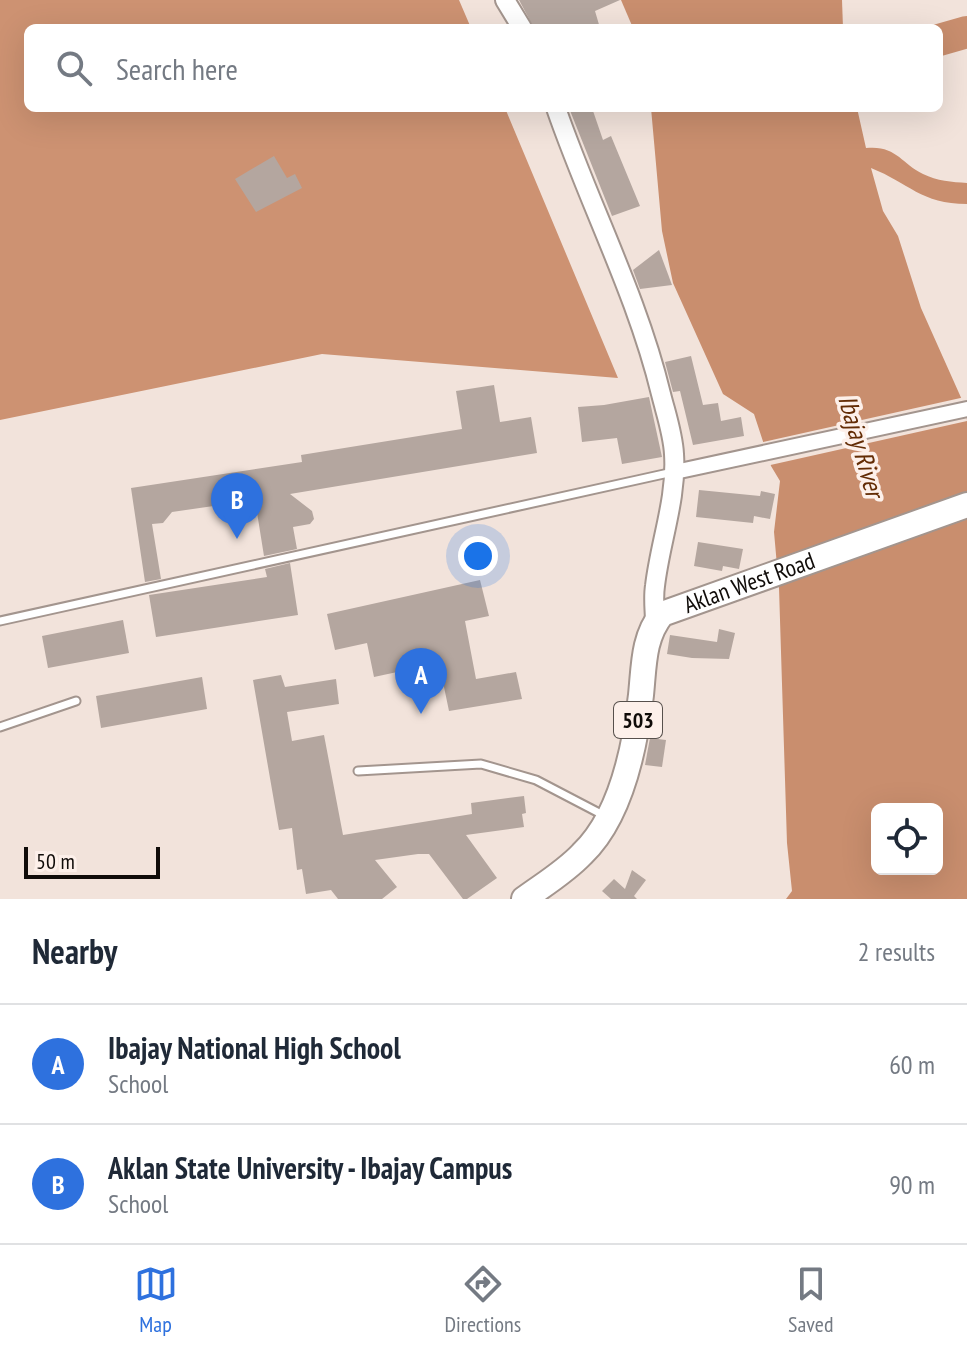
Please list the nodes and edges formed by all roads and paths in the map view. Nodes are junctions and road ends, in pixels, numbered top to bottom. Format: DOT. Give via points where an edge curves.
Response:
graph roads {
  1 [pos="505,0"];
  2 [pos="520,24"];
  3 [pos="557,112"];
  4 [pos="967,409"];
  5 [pos="675,472"];
  6 [pos="967,505"];
  7 [pos="0,621"];
  8 [pos="655,623"];
  9 [pos="76,701"];
  10 [pos="0,727"];
  11 [pos="358,771"];
  12 [pos="607,817"];
  13 [pos="524,899"];
  1 -- 2 [label="street"];
  3 -- 5 [label="street" via="639,317 669,426"];
  4 -- 5 [label="street"];
  5 -- 7 [label="lane"];
  5 -- 8 [label="street" via="655,588"];
  6 -- 8 [label="main road, Aklan West Road" via="662,614"];
  8 -- 12 [label="main road, Aklan West Road / 503" via="647,641 625,780"];
  9 -- 10 [label="lane"];
  11 -- 12 [label="lane" via="481,764 536,780"];
  12 -- 13 [label="main road, Aklan West Road / 503" via="585,852"];
}
